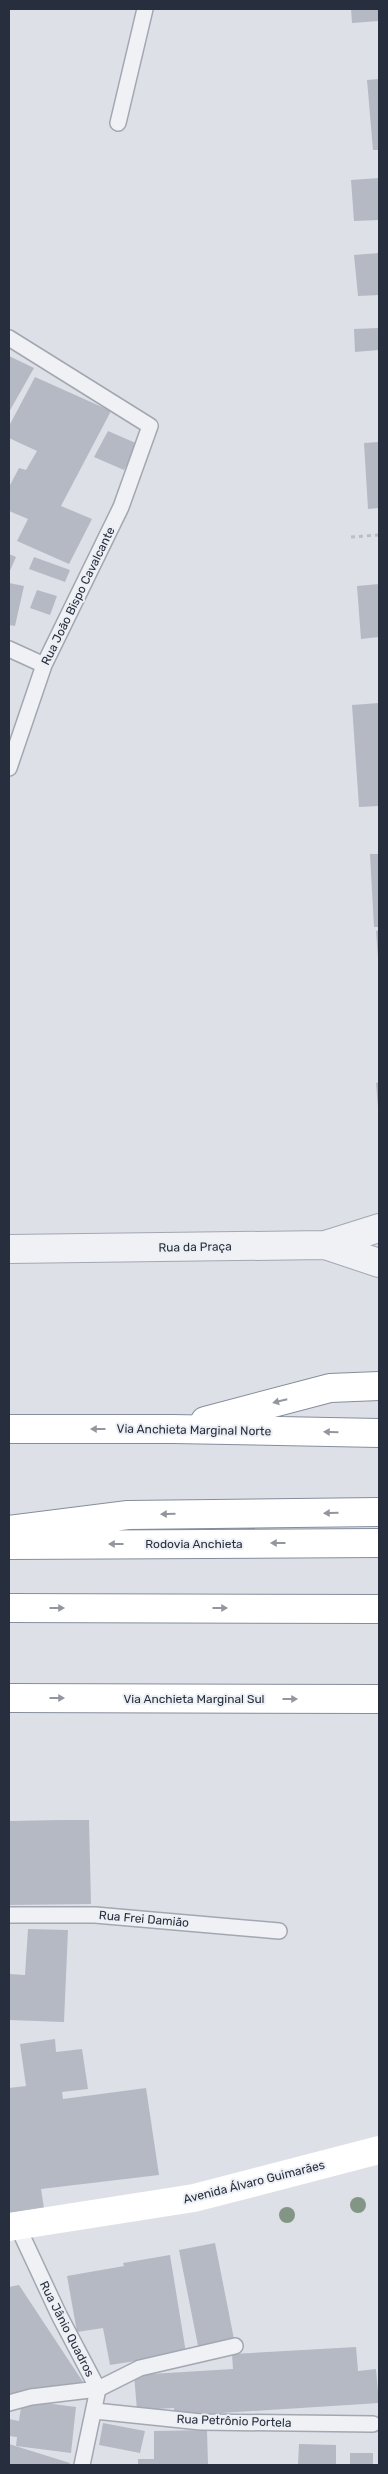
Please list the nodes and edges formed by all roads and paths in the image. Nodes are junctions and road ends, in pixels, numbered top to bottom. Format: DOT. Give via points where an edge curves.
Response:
graph roads {
  1 [pos="145,9"];
  2 [pos="118,123"];
  3 [pos="9,338"];
  4 [pos="351,536"];
  5 [pos="379,536"];
  6 [pos="9,649"];
  7 [pos="44,665"];
  8 [pos="9,768"];
  9 [pos="379,1228"];
  10 [pos="325,1245"];
  11 [pos="9,1249"];
  12 [pos="379,1263"];
  13 [pos="379,1386"];
  14 [pos="173,1429"];
  15 [pos="9,1430"];
  16 [pos="379,1433"];
  17 [pos="379,1512"];
  18 [pos="9,1530"];
  19 [pos="379,1543"];
  20 [pos="9,1545"];
  21 [pos="9,1608"];
  22 [pos="379,1608"];
  23 [pos="9,1698"];
  24 [pos="379,1699"];
  25 [pos="9,1916"];
  26 [pos="279,1931"];
  27 [pos="379,2150"];
  28 [pos="13,2226"];
  29 [pos="235,2346"];
  30 [pos="98,2389"];
  31 [pos="9,2403"];
  32 [pos="95,2411"];
  33 [pos="373,2424"];
  34 [pos="82,2465"];
  1 -- 2 [label="lane"];
  3 -- 7 [label="lane, Rua João Bispo Cavalcante" via="150,426 121,507"];
  4 -- 5 [label="path"];
  6 -- 7 [label="lane"];
  7 -- 8 [label="lane, Rua João Bispo Cavalcante"];
  9 -- 10 [label="street"];
  10 -- 11 [label="street, Rua da Praça"];
  10 -- 12 [label="street, Rua da Praça"];
  13 -- 14 [label="main road, one-way" via="330,1388"];
  14 -- 15 [label="main road, Via Anchieta Marginal Norte, one-way"];
  16 -- 14 [label="main road, Via Anchieta Marginal Norte, one-way"];
  17 -- 18 [label="main road, one-way" via="128,1515"];
  19 -- 20 [label="main road, Rodovia Anchieta, one-way"];
  21 -- 22 [label="main road, one-way"];
  23 -- 24 [label="main road, Via Anchieta Marginal Sul, one-way"];
  25 -- 26 [label="lane, Rua Frei Damião" via="95,1915"];
  27 -- 28 [label="main road, Avenida Álvaro Guimarães" via="194,2198"];
  28 -- 30 [label="lane, Rua Jânio Quadros"];
  29 -- 30 [label="lane" via="140,2368"];
  30 -- 31 [label="lane" via="31,2397"];
  30 -- 32 [label="lane, Rua Jânio Quadros"];
  32 -- 33 [label="lane, Rua Petrônio Portela" via="201,2422"];
  32 -- 34 [label="lane, Rua Jânio Quadros"];
}
